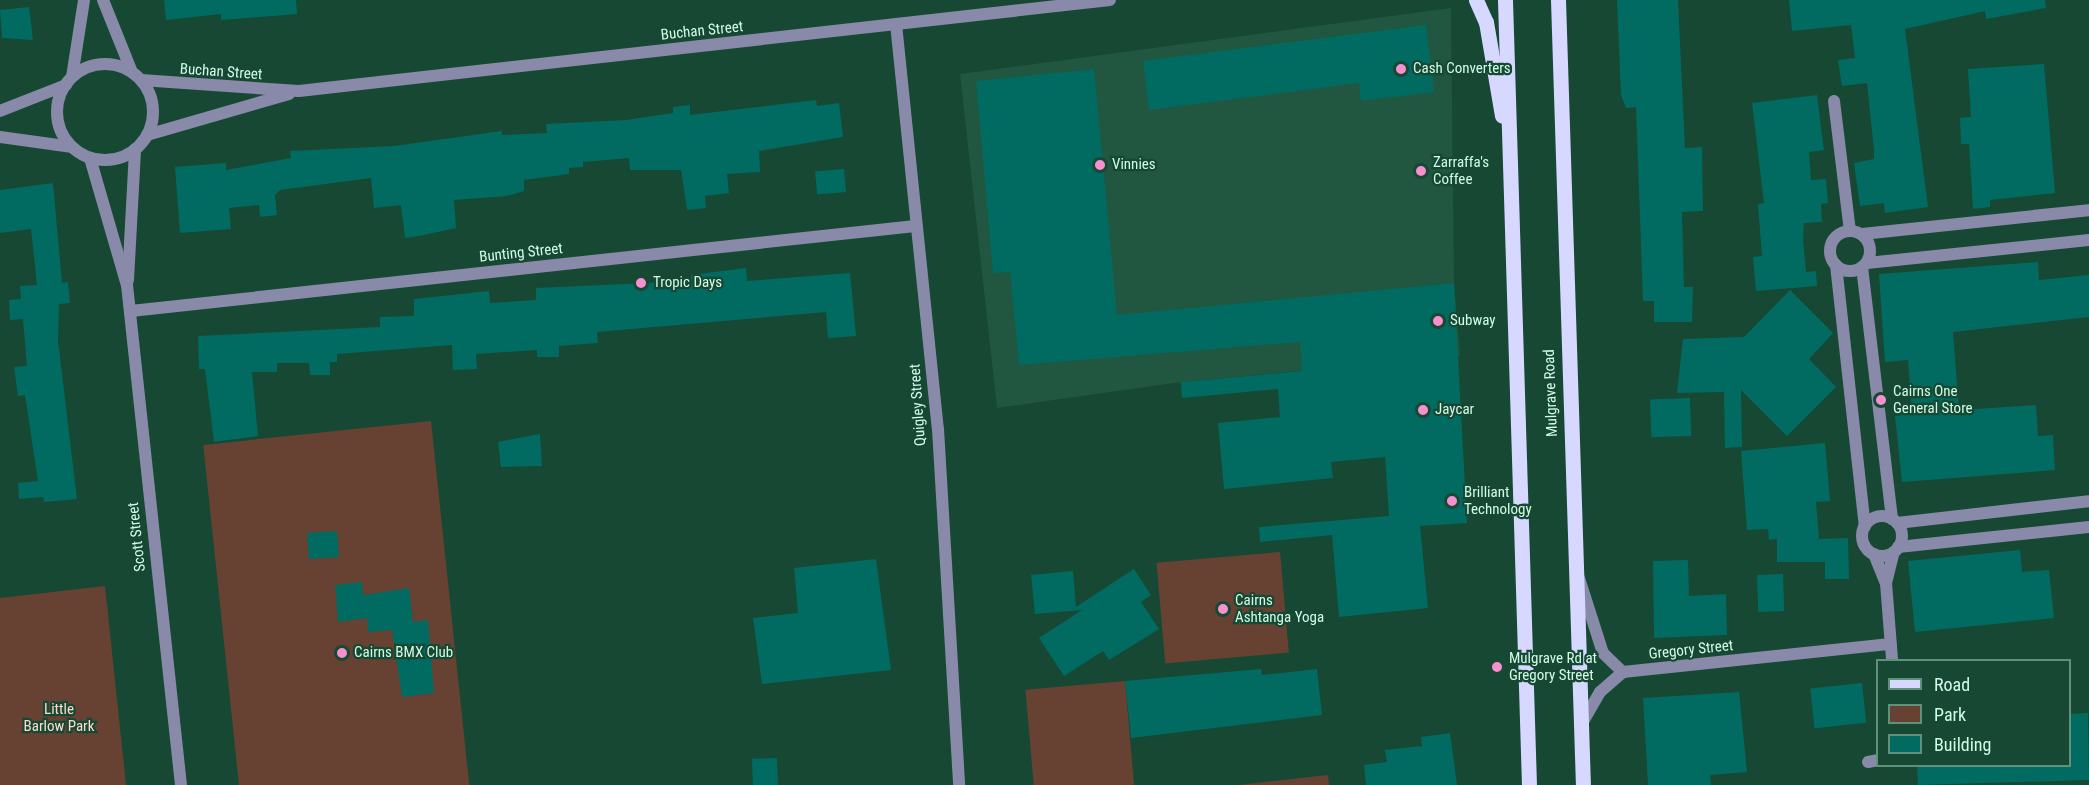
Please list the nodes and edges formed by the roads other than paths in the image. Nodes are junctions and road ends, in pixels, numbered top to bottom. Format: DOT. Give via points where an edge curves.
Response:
graph roads {
  1 [pos="84,0"];
  2 [pos="103,0"];
  3 [pos="1110,0"];
  4 [pos="1476,0"];
  5 [pos="1505,0"];
  6 [pos="1558,0"];
  7 [pos="896,24"];
  8 [pos="136,76"];
  9 [pos="69,81"];
  10 [pos="299,91"];
  11 [pos="1834,101"];
  12 [pos="0,111"];
  13 [pos="147,135"];
  14 [pos="0,137"];
  15 [pos="72,147"];
  16 [pos="135,149"];
  17 [pos="90,158"];
  18 [pos="1510,163"];
  19 [pos="2089,210"];
  20 [pos="915,226"];
  21 [pos="1856,232"];
  22 [pos="2089,240"];
  23 [pos="1864,265"];
  24 [pos="1836,266"];
  25 [pos="128,285"];
  26 [pos="131,311"];
  27 [pos="2089,501"];
  28 [pos="1894,521"];
  29 [pos="1865,526"];
  30 [pos="2089,527"];
  31 [pos="1896,549"];
  32 [pos="1874,554"];
  33 [pos="1576,568"];
  34 [pos="1886,583"];
  35 [pos="1891,644"];
  36 [pos="1892,659"];
  37 [pos="1623,672"];
  38 [pos="1580,726"];
  39 [pos="181,785"];
  40 [pos="959,785"];
  41 [pos="1529,785"];
  42 [pos="1583,785"];
  1 -- 9 [label="street"];
  2 -- 8 [label="street"];
  3 -- 7 [label="street, Buchan Street"];
  4 -- 18 [label="main road" via="1486,22"];
  5 -- 18 [label="main road"];
  6 -- 33 [label="main road, Mulgrave Road"];
  7 -- 10 [label="street, Buchan Street"];
  7 -- 20 [label="street, Quigley Street"];
  8 -- 9 [label="street" via="103,64"];
  8 -- 10 [label="street, Buchan Street"];
  8 -- 13 [label="street" via="153,111"];
  9 -- 12 [label="street"];
  9 -- 15 [label="street" via="57,119"];
  10 -- 13 [label="street, Buchan Street"];
  11 -- 21 [label="street"];
  13 -- 16 [label="street"];
  14 -- 15 [label="street"];
  15 -- 17 [label="street"];
  16 -- 17 [label="street" via="113,159"];
  16 -- 25 [label="street, Scott Street"];
  17 -- 25 [label="street, Scott Street"];
  18 -- 41 [label="main road"];
  19 -- 21 [label="street"];
  20 -- 26 [label="street, Bunting Street"];
  20 -- 40 [label="street, Quigley Street" via="938,429"];
  21 -- 23 [label="street" via="1869,244"];
  21 -- 24 [label="street" via="1838,235 1830,246"];
  22 -- 23 [label="street"];
  23 -- 24 [label="street" via="1849,271"];
  23 -- 28 [label="street"];
  24 -- 29 [label="street"];
  25 -- 26 [label="street, Scott Street"];
  26 -- 39 [label="street, Scott Street"];
  27 -- 28 [label="street"];
  28 -- 29 [label="street" via="1880,516"];
  28 -- 31 [label="street"];
  29 -- 32 [label="street" via="1862,539"];
  30 -- 31 [label="street"];
  31 -- 32 [label="street"];
  31 -- 34 [label="street"];
  32 -- 34 [label="street"];
  33 -- 37 [label="street" via="1603,653"];
  33 -- 38 [label="main road, Mulgrave Road"];
  34 -- 35 [label="street"];
  35 -- 36 [label="street"];
  35 -- 37 [label="street, Gregory Street"];
  37 -- 38 [label="street" via="1600,692"];
  38 -- 42 [label="main road, Mulgrave Road"];
}
